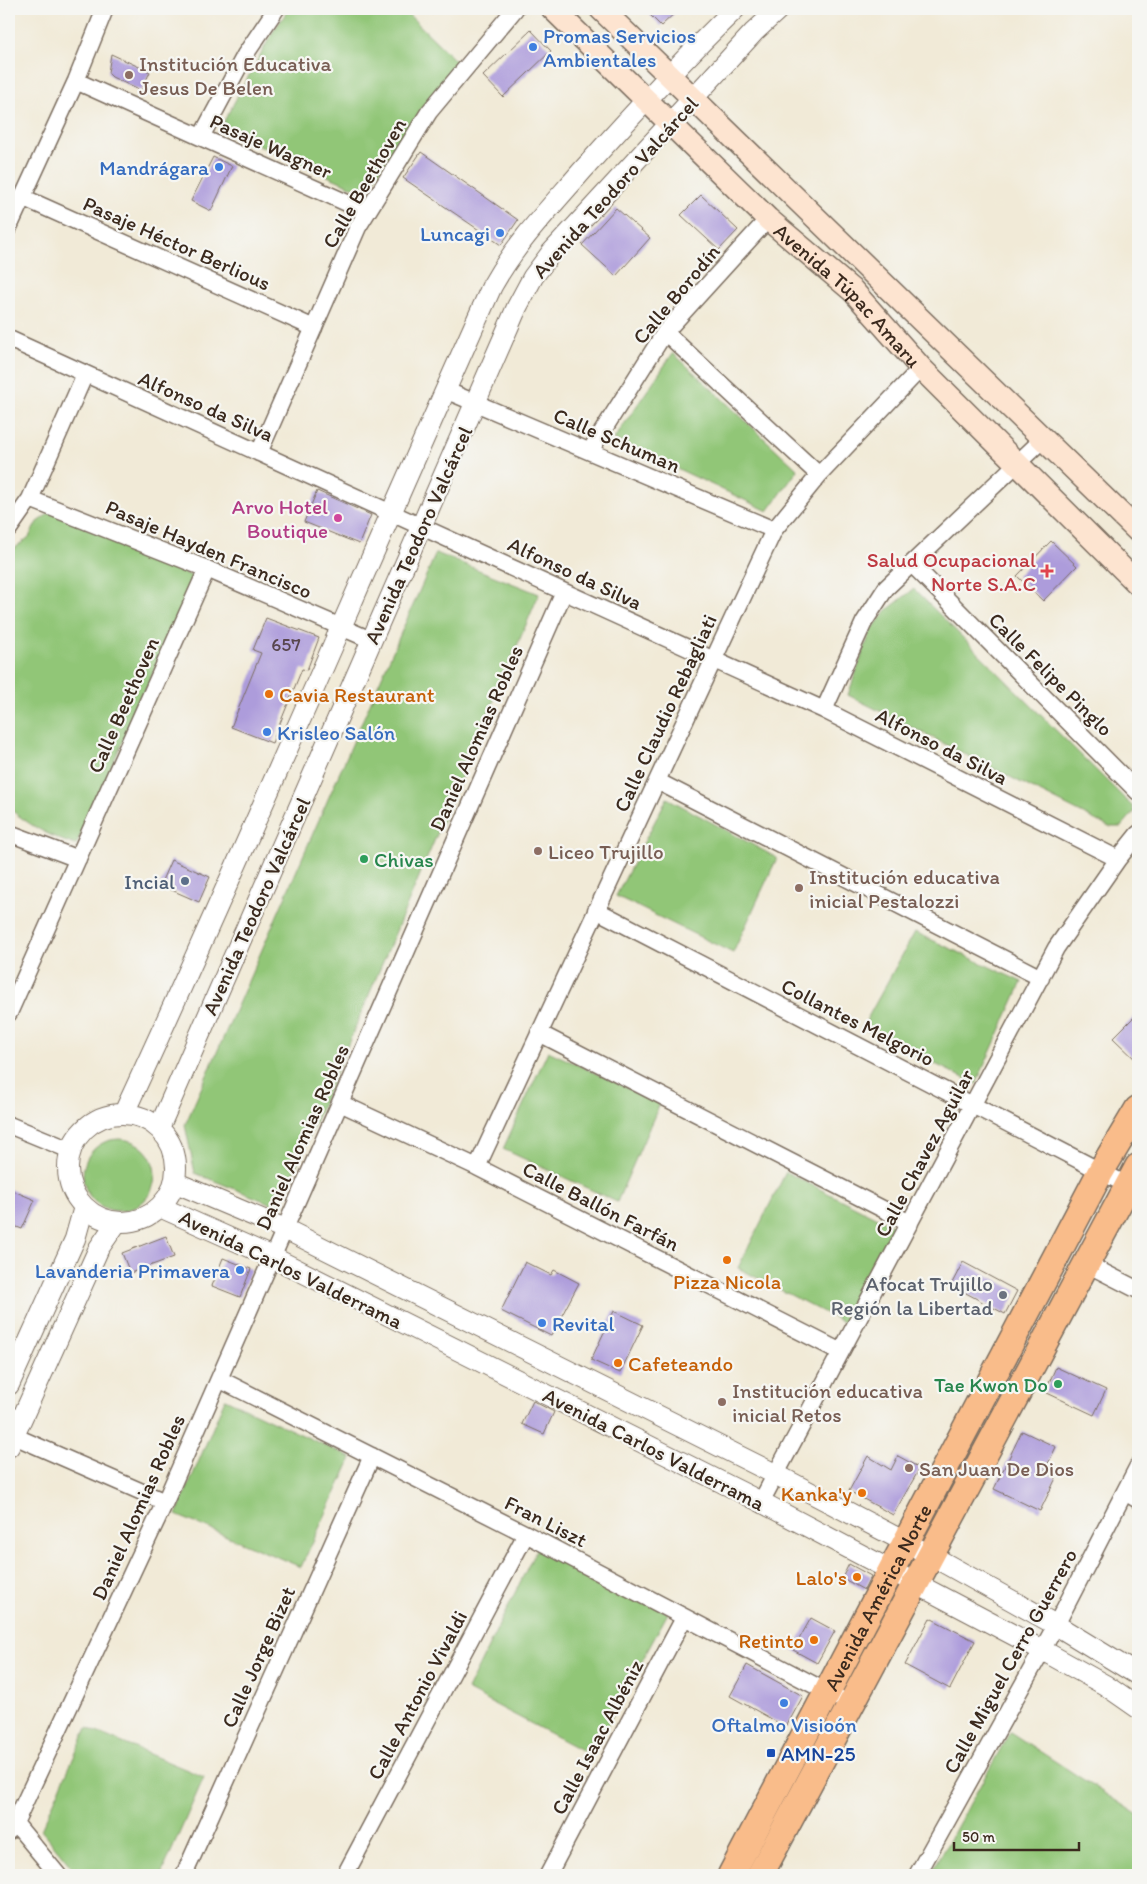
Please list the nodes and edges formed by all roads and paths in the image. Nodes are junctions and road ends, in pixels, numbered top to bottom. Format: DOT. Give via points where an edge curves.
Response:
graph roads {
  1 [pos="105,9"];
  2 [pos="276,9"];
  3 [pos="515,9"];
  4 [pos="554,9"];
  5 [pos="601,9"];
  6 [pos="735,9"];
  7 [pos="779,9"];
  8 [pos="669,74"];
  9 [pos="76,82"];
  10 [pos="694,98"];
  11 [pos="646,99"];
  12 [pos="670,122"];
  13 [pos="201,138"];
  14 [pos="22,197"];
  15 [pos="367,212"];
  16 [pos="768,219"];
  17 [pos="9,227"];
  18 [pos="314,328"];
  19 [pos="666,332"];
  20 [pos="9,339"];
  21 [pos="921,368"];
  22 [pos="85,374"];
  23 [pos="445,390"];
  24 [pos="475,404"];
  25 [pos="1044,439"];
  26 [pos="590,451"];
  27 [pos="259,453"];
  28 [pos="1018,464"];
  29 [pos="819,475"];
  30 [pos="30,499"];
  31 [pos="390,512"];
  32 [pos="421,527"];
  33 [pos="9,530"];
  34 [pos="774,530"];
  35 [pos="1138,531"];
  36 [pos="912,564"];
  37 [pos="207,569"];
  38 [pos="1138,584"];
  39 [pos="564,592"];
  40 [pos="340,627"];
  41 [pos="372,640"];
  42 [pos="713,660"];
  43 [pos="824,710"];
  44 [pos="657,781"];
  45 [pos="1138,792"];
  46 [pos="9,832"];
  47 [pos="1138,834"];
  48 [pos="1118,859"];
  49 [pos="78,860"];
  50 [pos="596,910"];
  51 [pos="206,934"];
  52 [pos="238,946"];
  53 [pos="1041,978"];
  54 [pos="14,985"];
  55 [pos="9,1013"];
  56 [pos="539,1033"];
  57 [pos="340,1103"];
  58 [pos="974,1105"];
  59 [pos="1138,1109"];
  60 [pos="124,1113"];
  61 [pos="9,1125"];
  62 [pos="159,1128"];
  63 [pos="70,1150"];
  64 [pos="477,1167"];
  65 [pos="1101,1171"];
  66 [pos="1133,1176"];
  67 [pos="174,1182"];
  68 [pos="160,1207"];
  69 [pos="84,1208"];
  70 [pos="117,1222"];
  71 [pos="910,1223"];
  72 [pos="285,1229"];
  73 [pos="272,1257"];
  74 [pos="1085,1264"];
  75 [pos="1138,1290"];
  76 [pos="841,1352"];
  77 [pos="219,1379"];
  78 [pos="9,1386"];
  79 [pos="11,1442"];
  80 [pos="372,1456"];
  81 [pos="1138,1466"];
  82 [pos="775,1474"];
  83 [pos="1132,1496"];
  84 [pos="165,1502"];
  85 [pos="761,1502"];
  86 [pos="526,1534"];
  87 [pos="907,1543"];
  88 [pos="930,1556"];
  89 [pos="893,1571"];
  90 [pos="916,1583"];
  91 [pos="684,1618"];
  92 [pos="1056,1625"];
  93 [pos="1042,1650"];
  94 [pos="1138,1675"];
  95 [pos="827,1692"];
  96 [pos="852,1705"];
  97 [pos="1138,1708"];
  98 [pos="12,1827"];
  99 [pos="58,1875"];
  100 [pos="184,1875"];
  101 [pos="345,1875"];
  102 [pos="548,1875"];
  103 [pos="731,1875"];
  104 [pos="760,1875"];
  105 [pos="917,1875"];
  1 -- 9 [label="street"];
  2 -- 13 [label="street" via="245,55"];
  3 -- 15 [label="street, Calle Beethoven" via="430,112"];
  4 -- 11 [label="main road, Avenida Túpac Amaru"];
  5 -- 8 [label="main road, Avenida Túpac Amaru"];
  6 -- 8 [label="street, Avenida Teodoro Valcárcel"];
  7 -- 10 [label="street, Avenida Teodoro Valcárcel"];
  8 -- 10 [label="main road, Avenida Túpac Amaru"];
  8 -- 11 [label="street, Avenida Teodoro Valcárcel"];
  9 -- 13 [label="street, Pasaje Wagner"];
  9 -- 14 [label="street"];
  10 -- 12 [label="street, Avenida Teodoro Valcárcel"];
  10 -- 25 [label="main road, Avenida Túpac Amaru"];
  11 -- 12 [label="main road, Avenida Túpac Amaru"];
  11 -- 23 [label="street, Avenida Teodoro Valcárcel" via="507,259"];
  12 -- 16 [label="main road, Avenida Túpac Amaru"];
  12 -- 24 [label="street, Avenida Teodoro Valcárcel" via="551,252 533,277"];
  13 -- 15 [label="street, Pasaje Wagner"];
  14 -- 17 [label="street"];
  14 -- 18 [label="street, Pasaje Héctor Berlious"];
  15 -- 18 [label="street, Calle Beethoven"];
  16 -- 19 [label="street, Calle Borodín"];
  16 -- 21 [label="main road, Avenida Túpac Amaru" via="853,291"];
  18 -- 27 [label="street, Calle Beethoven"];
  19 -- 26 [label="street, Calle Borodín"];
  19 -- 29 [label="street"];
  20 -- 22 [label="street, Alfonso da Silva"];
  21 -- 28 [label="main road, Avenida Túpac Amaru"];
  21 -- 29 [label="street, Calle Claudio Rebagliati"];
  22 -- 27 [label="street, Alfonso da Silva"];
  22 -- 30 [label="street"];
  23 -- 24 [label="street, Calle Schuman"];
  23 -- 31 [label="street, Avenida Teodoro Valcárcel"];
  24 -- 26 [label="street, Calle Schuman"];
  24 -- 32 [label="street, Avenida Teodoro Valcárcel"];
  25 -- 28 [label="street"];
  25 -- 35 [label="main road, Avenida Túpac Amaru"];
  26 -- 34 [label="street, Calle Schuman"];
  27 -- 31 [label="street, Alfonso da Silva"];
  28 -- 36 [label="street"];
  28 -- 38 [label="main road, Avenida Túpac Amaru"];
  29 -- 34 [label="street, Calle Claudio Rebagliati"];
  30 -- 33 [label="street"];
  30 -- 37 [label="street, Pasaje Hayden Francisco"];
  31 -- 32 [label="street, Alfonso da Silva"];
  31 -- 40 [label="street, Avenida Teodoro Valcárcel"];
  32 -- 39 [label="street, Alfonso da Silva"];
  32 -- 41 [label="street, Avenida Teodoro Valcárcel"];
  34 -- 42 [label="street, Calle Claudio Rebagliati"];
  36 -- 43 [label="street" via="886,588 864,622"];
  36 -- 45 [label="street, Calle Felipe Pinglo"];
  37 -- 40 [label="street, Pasaje Hayden Francisco"];
  37 -- 49 [label="street, Calle Beethoven"];
  39 -- 42 [label="street, Alfonso da Silva"];
  39 -- 57 [label="street, Daniel Alomias Robles"];
  40 -- 41 [label="street, Pasaje Hayden Francisco"];
  40 -- 51 [label="street, Avenida Teodoro Valcárcel"];
  41 -- 52 [label="street, Avenida Teodoro Valcárcel"];
  42 -- 43 [label="street, Alfonso da Silva"];
  42 -- 44 [label="street, Calle Claudio Rebagliati"];
  43 -- 48 [label="street, Alfonso da Silva"];
  44 -- 50 [label="street, Calle Claudio Rebagliati"];
  44 -- 53 [label="street"];
  46 -- 49 [label="street"];
  47 -- 48 [label="street, Calle Chavez Aguilar"];
  48 -- 53 [label="street, Calle Chavez Aguilar" via="1056,948"];
  49 -- 54 [label="street, Calle Beethoven"];
  50 -- 56 [label="street, Calle Claudio Rebagliati"];
  50 -- 58 [label="street, Collantes Melgorio"];
  51 -- 52 [label="street"];
  51 -- 60 [label="street, Avenida Teodoro Valcárcel"];
  52 -- 62 [label="street, Avenida Teodoro Valcárcel"];
  53 -- 58 [label="street, Calle Chavez Aguilar"];
  54 -- 55 [label="street, Calle Beethoven"];
  56 -- 64 [label="street, Calle Claudio Rebagliati"];
  56 -- 71 [label="street"];
  57 -- 64 [label="street, Calle Ballón Farfán"];
  57 -- 72 [label="street, Daniel Alomias Robles"];
  58 -- 65 [label="street, Collantes Melgorio"];
  58 -- 71 [label="street, Calle Chavez Aguilar"];
  59 -- 65 [label="main road, Avenida América Norte"];
  60 -- 62 [label="street"];
  60 -- 63 [label="street" via="108,1115 92,1123 79,1134"];
  61 -- 63 [label="street"];
  62 -- 67 [label="street" via="174,1153"];
  63 -- 69 [label="street" via="69,1181"];
  64 -- 76 [label="street, Calle Ballón Farfán"];
  65 -- 66 [label="street, Collantes Melgorio"];
  65 -- 87 [label="main road, Avenida América Norte"];
  66 -- 74 [label="main road, Avenida América Norte"];
  67 -- 68 [label="street"];
  67 -- 72 [label="street, Avenida Carlos Valderrama"];
  68 -- 70 [label="street" via="140,1218"];
  68 -- 73 [label="street, Avenida Carlos Valderrama"];
  69 -- 70 [label="street"];
  69 -- 78 [label="street" via="75,1239"];
  70 -- 79 [label="street" via="99,1248"];
  71 -- 76 [label="street, Calle Chavez Aguilar"];
  72 -- 73 [label="street, Daniel Alomias Robles"];
  72 -- 82 [label="street, Avenida Carlos Valderrama"];
  73 -- 77 [label="street, Daniel Alomias Robles"];
  73 -- 85 [label="street, Avenida Carlos Valderrama"];
  74 -- 75 [label="street"];
  74 -- 88 [label="main road, Avenida América Norte"];
  76 -- 82 [label="street, Calle Chavez Aguilar"];
  77 -- 80 [label="street, Fran Liszt"];
  77 -- 84 [label="street, Daniel Alomias Robles"];
  79 -- 84 [label="street"];
  80 -- 86 [label="street, Fran Liszt"];
  80 -- 100 [label="street, Calle Jorge Bizet"];
  81 -- 83 [label="street, Calle Miguel Cerro Guerrero"];
  82 -- 85 [label="street, Calle Chavez Aguilar"];
  82 -- 87 [label="street, Avenida Carlos Valderrama"];
  83 -- 92 [label="street, Calle Miguel Cerro Guerrero"];
  84 -- 98 [label="street, Daniel Alomias Robles"];
  85 -- 89 [label="street, Avenida Carlos Valderrama"];
  86 -- 91 [label="street, Fran Liszt"];
  86 -- 101 [label="street, Calle Antonio Vivaldi"];
  87 -- 88 [label="street, Avenida Carlos Valderrama"];
  87 -- 89 [label="main road, Avenida América Norte"];
  88 -- 90 [label="main road, Avenida América Norte"];
  88 -- 92 [label="street, Avenida Carlos Valderrama"];
  89 -- 90 [label="street, Avenida Carlos Valderrama"];
  89 -- 95 [label="main road, Avenida América Norte"];
  90 -- 93 [label="street, Avenida Carlos Valderrama"];
  90 -- 96 [label="main road, Avenida América Norte"];
  91 -- 95 [label="street, Fran Liszt"];
  91 -- 102 [label="street, Calle Isaac Albéniz"];
  92 -- 93 [label="street, Calle Miguel Cerro Guerrero"];
  92 -- 94 [label="street, Avenida Carlos Valderrama"];
  93 -- 97 [label="street, Avenida Carlos Valderrama" via="1105,1685"];
  93 -- 105 [label="street, Calle Miguel Cerro Guerrero"];
  95 -- 96 [label="street, Fran Liszt"];
  95 -- 103 [label="main road, Avenida América Norte"];
  96 -- 104 [label="main road, Avenida América Norte"];
  98 -- 99 [label="street"];
}
